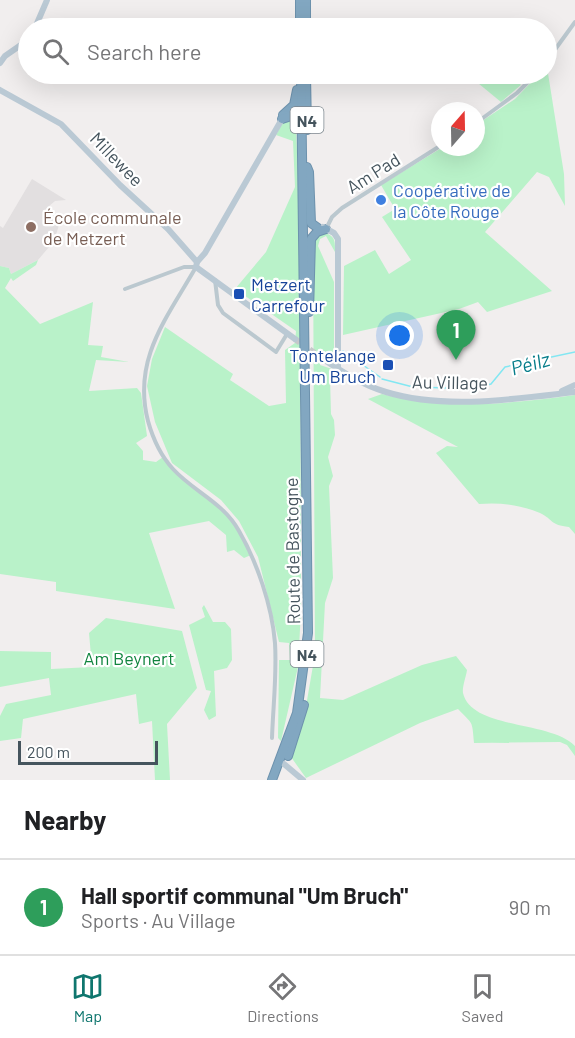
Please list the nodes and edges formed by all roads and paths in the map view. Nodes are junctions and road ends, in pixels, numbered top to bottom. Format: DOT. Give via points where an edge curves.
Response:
graph roads {
  1 [pos="47,0"];
  2 [pos="300,0"];
  3 [pos="306,0"];
  4 [pos="39,18"];
  5 [pos="300,18"];
  6 [pos="306,18"];
  7 [pos="575,22"];
  8 [pos="18,47"];
  9 [pos="557,48"];
  10 [pos="0,63"];
  11 [pos="297,84"];
  12 [pos="300,84"];
  13 [pos="306,84"];
  14 [pos="526,84"];
  15 [pos="0,90"];
  16 [pos="485,116"];
  17 [pos="282,119"];
  18 [pos="431,152"];
  19 [pos="304,167"];
  20 [pos="322,228"];
  21 [pos="197,264"];
  22 [pos="215,280"];
  23 [pos="125,289"];
  24 [pos="309,312"];
  25 [pos="288,333"];
  26 [pos="295,339"];
  27 [pos="307,354"];
  28 [pos="320,357"];
  29 [pos="338,369"];
  30 [pos="575,385"];
  31 [pos="575,392"];
  32 [pos="553,395"];
  33 [pos="272,738"];
  34 [pos="285,764"];
  35 [pos="272,780"];
  36 [pos="278,780"];
  37 [pos="303,780"];
  1 -- 4 [label="street"];
  2 -- 5 [label="highway"];
  3 -- 6 [label="highway"];
  7 -- 9 [label="street"];
  8 -- 10 [label="street"];
  11 -- 17 [label="highway" via="294,105"];
  12 -- 19 [label="highway, N4"];
  13 -- 19 [label="highway, N4"];
  14 -- 16 [label="street"];
  15 -- 21 [label="street, Millewee" via="61,124 168,229"];
  17 -- 19 [label="highway" via="291,115 296,118 298,160"];
  17 -- 21 [label="street"];
  18 -- 20 [label="street, Am Pad" via="342,208"];
  19 -- 20 [label="highway" via="309,172 310,223"];
  19 -- 24 [label="highway, N4"];
  19 -- 27 [label="highway, N4"];
  20 -- 24 [label="highway" via="311,239"];
  20 -- 29 [label="street" via="338,239"];
  21 -- 22 [label="street"];
  21 -- 23 [label="street"];
  21 -- 33 [label="street" via="150,348 142,387 145,410 163,457 230,517 253,559 275,641"];
  22 -- 25 [label="street"];
  22 -- 25 [label="street" via="219,308 276,352"];
  24 -- 27 [label="highway, N4"];
  25 -- 26 [label="street"];
  27 -- 34 [label="highway, Route de Bastogne / N4" via="313,633 302,714"];
  27 -- 35 [label="highway, Route de Bastogne / N4" via="308,633 297,713"];
  28 -- 29 [label="street, Au Village"];
  29 -- 32 [label="street, Au Village" via="376,389 411,398 476,400"];
  30 -- 32 [label="street"];
  31 -- 32 [label="street, Au Village"];
  34 -- 36 [label="highway, Route de Bastogne / N4"];
  34 -- 37 [label="street"];
}
